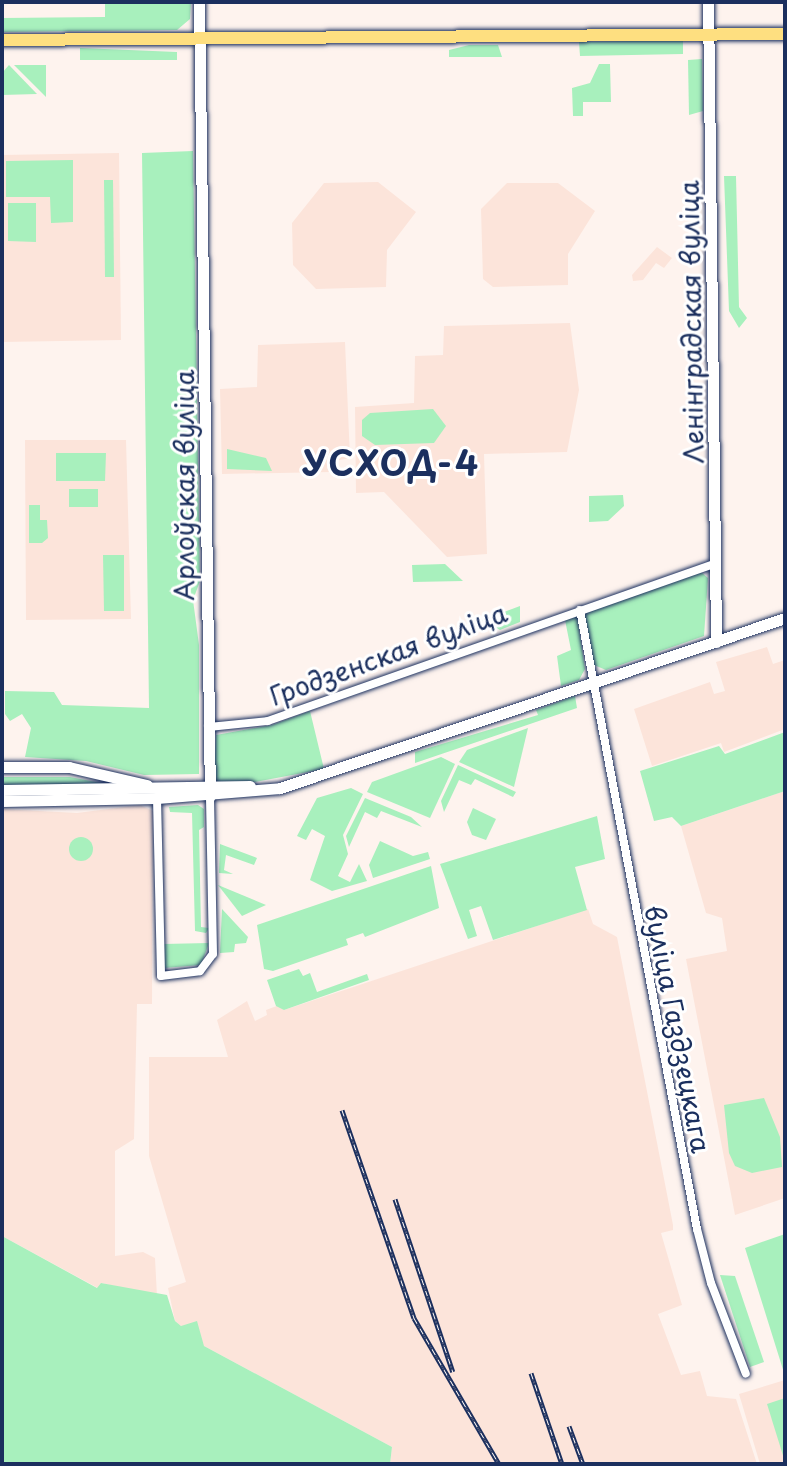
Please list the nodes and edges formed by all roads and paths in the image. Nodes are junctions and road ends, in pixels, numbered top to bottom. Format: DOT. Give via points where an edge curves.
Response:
graph roads {
  1 [pos="199,2"];
  2 [pos="708,2"];
  3 [pos="708,34"];
  4 [pos="785,34"];
  5 [pos="200,38"];
  6 [pos="2,40"];
  7 [pos="715,564"];
  8 [pos="580,610"];
  9 [pos="785,618"];
  10 [pos="716,642"];
  11 [pos="591,685"];
  12 [pos="208,727"];
  13 [pos="2,767"];
  14 [pos="2,790"];
  15 [pos="209,791"];
  16 [pos="158,793"];
  17 [pos="2,801"];
  18 [pos="746,1374"];
  1 -- 5 [label="main road, Арлоўская вуліца"];
  2 -- 3 [label="main road, Ленінградская вуліца"];
  3 -- 4 [label="main road"];
  3 -- 5 [label="main road"];
  3 -- 7 [label="main road, Ленінградская вуліца"];
  5 -- 6 [label="main road"];
  5 -- 12 [label="main road, Арлоўская вуліца"];
  7 -- 8 [label="street, Гродзенская вуліца"];
  7 -- 10 [label="main road, Ленінградская вуліца"];
  8 -- 11 [label="street"];
  8 -- 12 [label="street, Гродзенская вуліца" via="268,721"];
  9 -- 10 [label="main road"];
  10 -- 11 [label="main road"];
  11 -- 15 [label="main road" via="294,783"];
  11 -- 18 [label="street, вуліца Газдзецкага" via="697,1229 711,1283"];
  12 -- 15 [label="main road, Арлоўская вуліца"];
  13 -- 16 [label="main road" via="69,767"];
  14 -- 16 [label="main road"];
  15 -- 16 [label="main road"];
  15 -- 16 [label="street, Арлоўская вуліца" via="213,950 207,966 161,976"];
  16 -- 17 [label="main road"];
}
